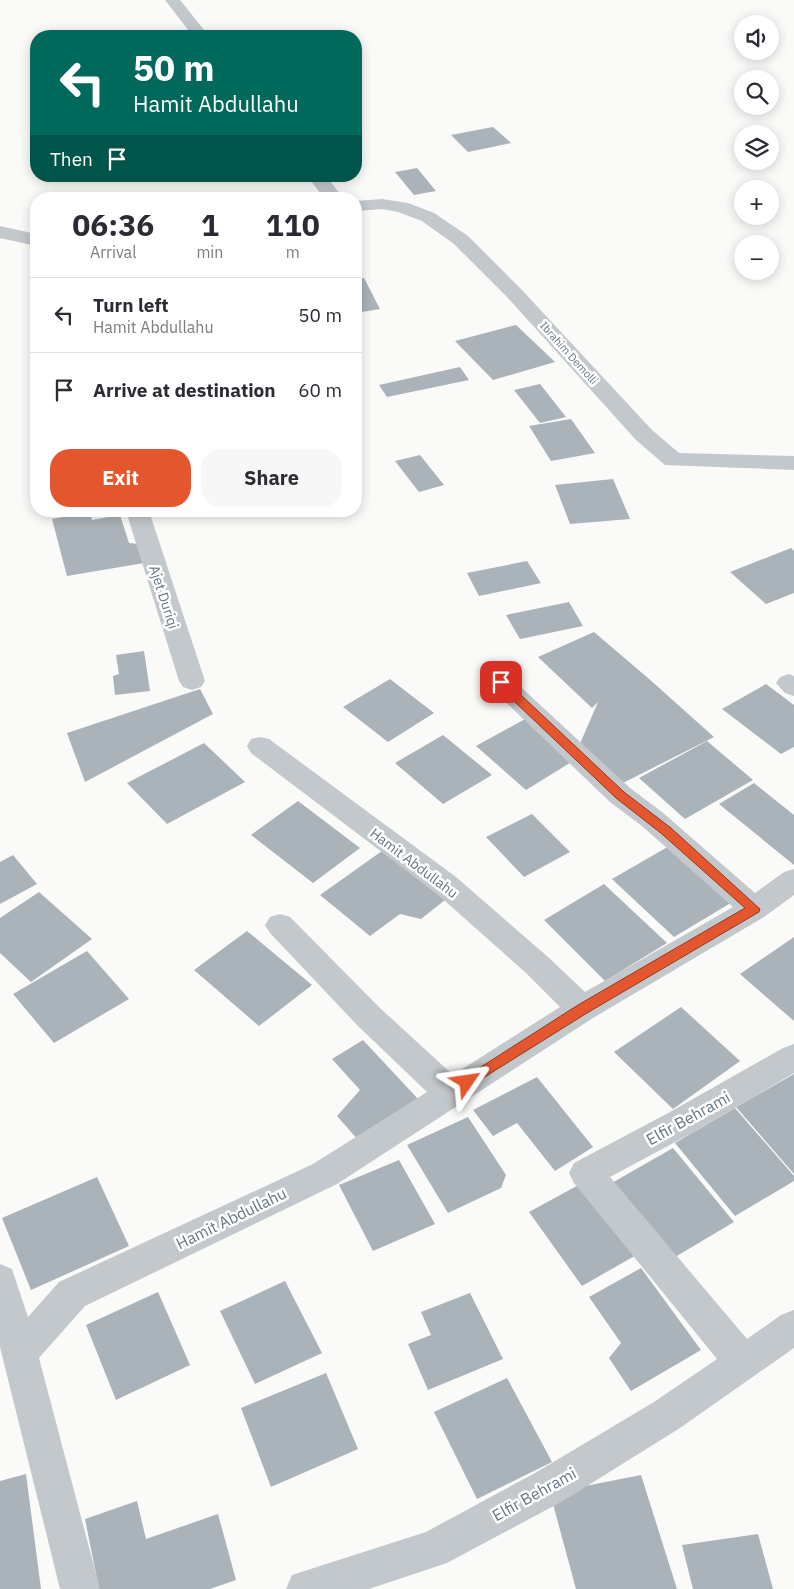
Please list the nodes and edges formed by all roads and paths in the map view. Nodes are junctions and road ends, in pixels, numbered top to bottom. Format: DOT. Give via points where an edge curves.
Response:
graph roads {
  1 [pos="172,0"];
  2 [pos="196,30"];
  3 [pos="321,182"];
  4 [pos="329,192"];
  5 [pos="362,206"];
  6 [pos="1,229"];
  7 [pos="30,238"];
  8 [pos="794,463"];
  9 [pos="139,517"];
  10 [pos="192,682"];
  11 [pos="501,682"];
  12 [pos="260,746"];
  13 [pos="794,880"];
  14 [pos="754,909"];
  15 [pos="280,925"];
  16 [pos="582,1009"];
  17 [pos="794,1057"];
  18 [pos="450,1093"];
  19 [pos="0,1280"];
  20 [pos="794,1327"];
  21 [pos="21,1352"];
  22 [pos="743,1362"];
  23 [pos="80,1589"];
  24 [pos="306,1589"];
  1 -- 2 [label="street"];
  3 -- 4 [label="street"];
  5 -- 8 [label="street, Ibrahim Demolli" via="402,207 428,217 461,240 644,434 673,460"];
  6 -- 7 [label="street"];
  9 -- 10 [label="street, Ajet Duriqi"];
  11 -- 14 [label="street" via="620,795"];
  12 -- 16 [label="street, Hamit Abdullahu" via="446,885"];
  13 -- 14 [label="street, Hamit Abdullahu"];
  14 -- 16 [label="street, Hamit Abdullahu"];
  15 -- 18 [label="street" via="369,1017"];
  16 -- 18 [label="street, Hamit Abdullahu"];
  17 -- 22 [label="street, Elfir Behrami" via="586,1173"];
  18 -- 21 [label="street, Hamit Abdullahu" via="324,1174 72,1294"];
  19 -- 21 [label="street"];
  20 -- 22 [label="street, Elfir Behrami"];
  21 -- 23 [label="street" via="65,1540"];
  22 -- 24 [label="street, Elfir Behrami" via="667,1415 549,1487 433,1549"];
}
